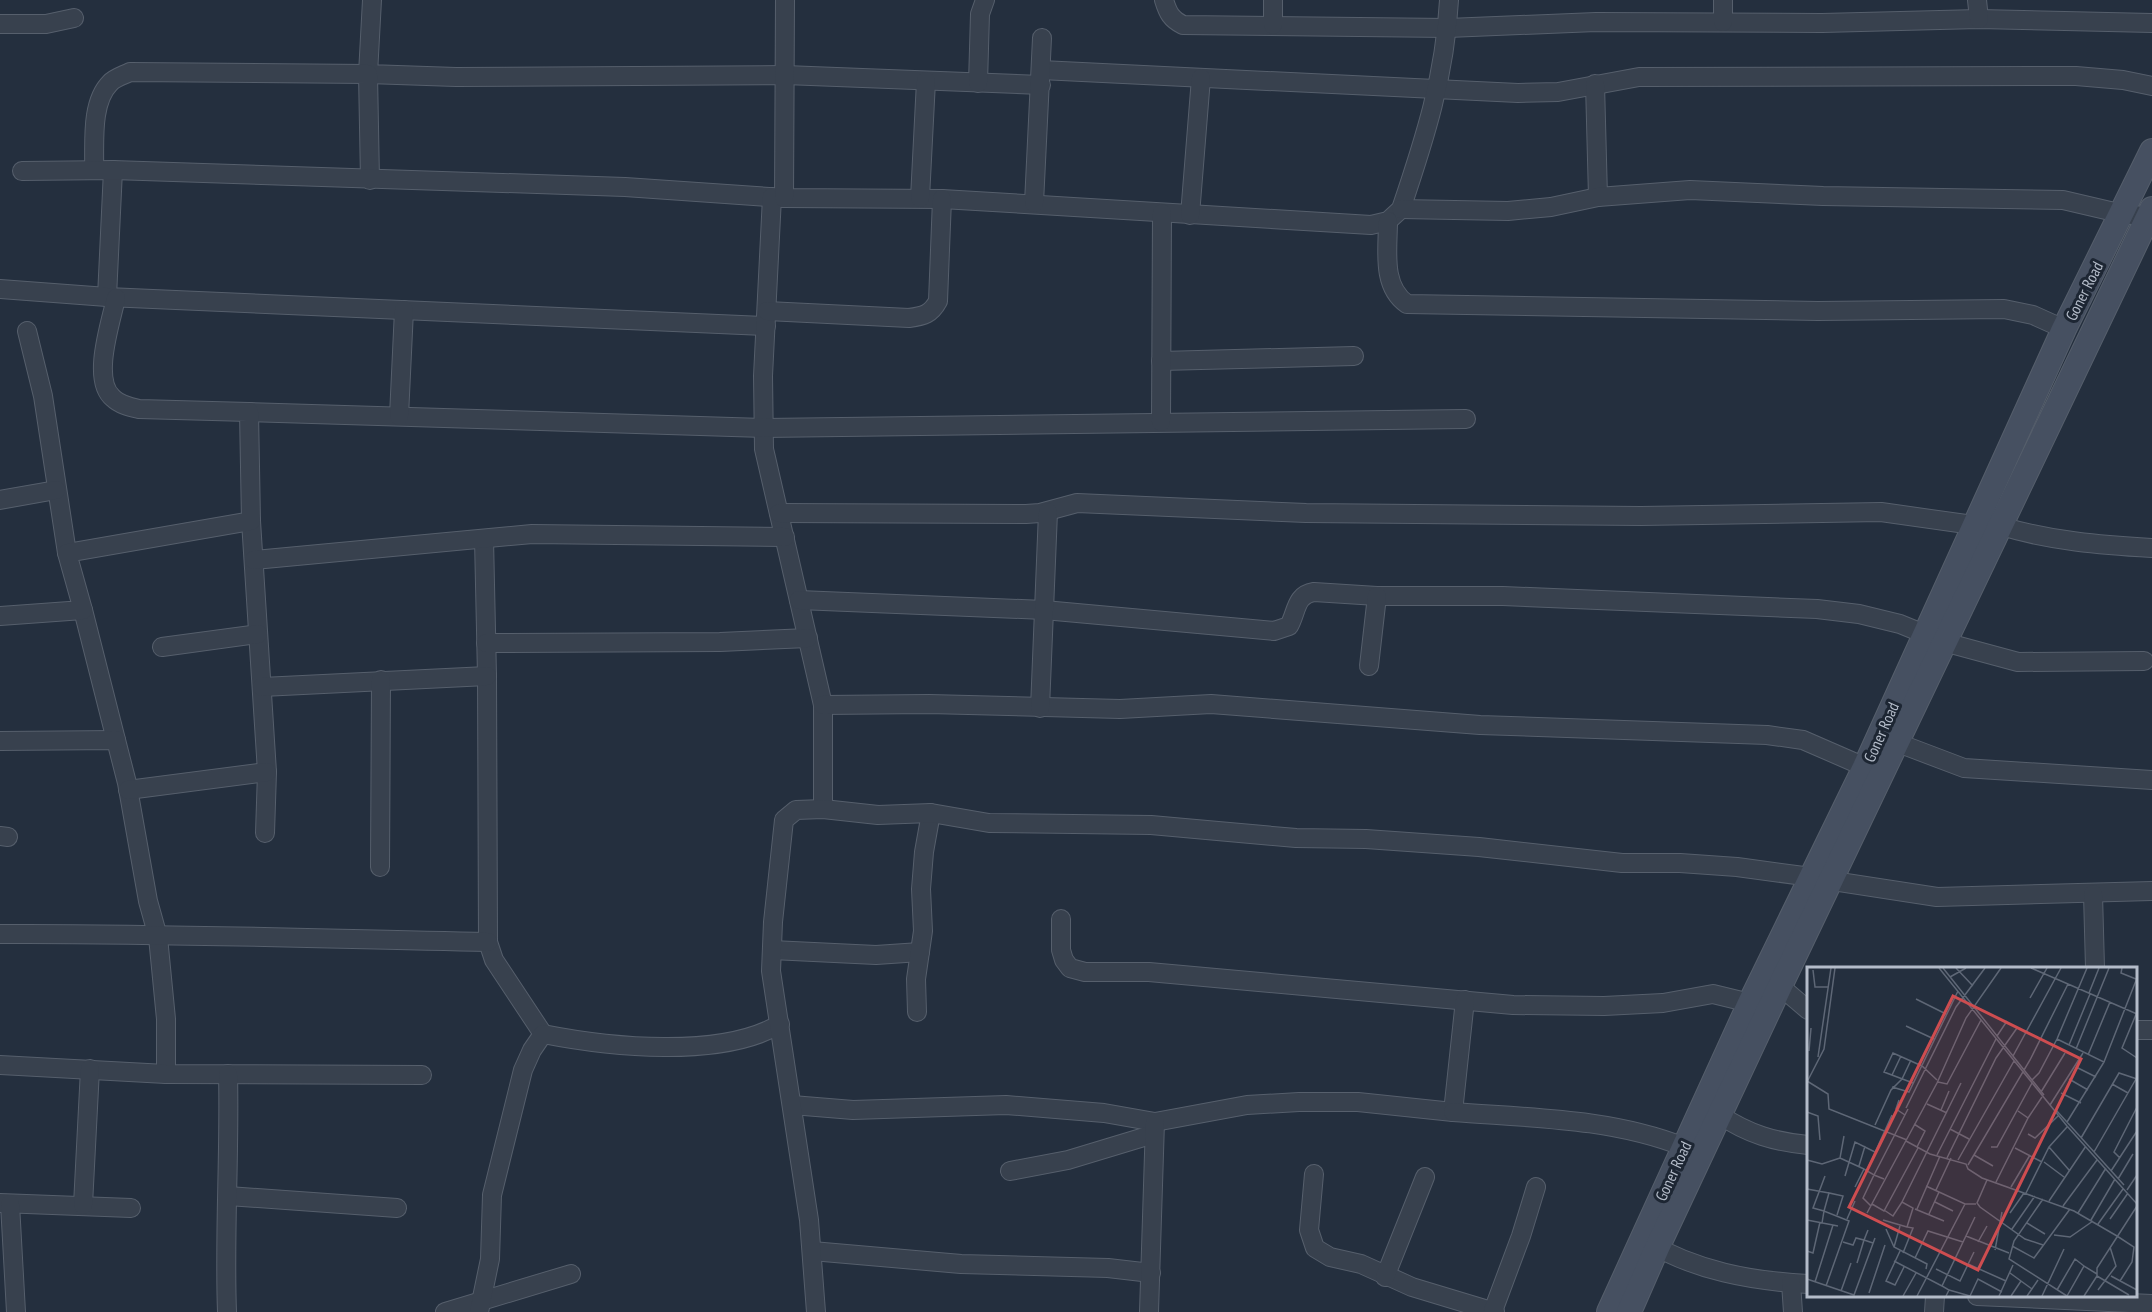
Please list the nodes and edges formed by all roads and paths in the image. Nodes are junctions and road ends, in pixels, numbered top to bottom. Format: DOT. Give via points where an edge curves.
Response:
graph roads {
  1 [pos="372,0"];
  2 [pos="785,0"];
  3 [pos="985,0"];
  4 [pos="1164,0"];
  5 [pos="1273,0"];
  6 [pos="1449,0"];
  7 [pos="1723,0"];
  8 [pos="1977,0"];
  9 [pos="74,18"];
  10 [pos="1979,19"];
  11 [pos="1723,22"];
  12 [pos="2152,23"];
  13 [pos="0,24"];
  14 [pos="1273,25"];
  15 [pos="1448,28"];
  16 [pos="1042,38"];
  17 [pos="368,74"];
  18 [pos="785,75"];
  19 [pos="1041,78"];
  20 [pos="1201,78"];
  21 [pos="926,81"];
  22 [pos="978,83"];
  23 [pos="1595,84"];
  24 [pos="2152,86"];
  25 [pos="1438,89"];
  26 [pos="2152,152"];
  27 [pos="94,170"];
  28 [pos="113,170"];
  29 [pos="22,171"];
  30 [pos="370,180"];
  31 [pos="1598,197"];
  32 [pos="778,198"];
  33 [pos="920,198"];
  34 [pos="942,199"];
  35 [pos="1034,203"];
  36 [pos="1162,213"];
  37 [pos="2123,214"];
  38 [pos="2151,214"];
  39 [pos="1190,215"];
  40 [pos="1394,215"];
  41 [pos="0,290"];
  42 [pos="111,297"];
  43 [pos="404,310"];
  44 [pos="767,319"];
  45 [pos="2064,329"];
  46 [pos="27,331"];
  47 [pos="1354,356"];
  48 [pos="1161,361"];
  49 [pos="249,412"];
  50 [pos="399,417"];
  51 [pos="1466,419"];
  52 [pos="1161,422"];
  53 [pos="764,428"];
  54 [pos="56,490"];
  55 [pos="0,500"];
  56 [pos="1048,512"];
  57 [pos="779,513"];
  58 [pos="251,521"];
  59 [pos="1973,525"];
  60 [pos="2001,526"];
  61 [pos="785,537"];
  62 [pos="484,539"];
  63 [pos="2152,548"];
  64 [pos="68,553"];
  65 [pos="254,560"];
  66 [pos="1377,596"];
  67 [pos="798,600"];
  68 [pos="83,610"];
  69 [pos="1044,610"];
  70 [pos="0,616"];
  71 [pos="258,634"];
  72 [pos="808,638"];
  73 [pos="1934,638"];
  74 [pos="486,643"];
  75 [pos="162,647"];
  76 [pos="2144,661"];
  77 [pos="1369,666"];
  78 [pos="487,676"];
  79 [pos="381,680"];
  80 [pos="262,687"];
  81 [pos="823,705"];
  82 [pos="1040,708"];
  83 [pos="116,740"];
  84 [pos="0,741"];
  85 [pos="1898,743"];
  86 [pos="1865,766"];
  87 [pos="267,772"];
  88 [pos="2152,780"];
  89 [pos="128,790"];
  90 [pos="823,809"];
  91 [pos="931,813"];
  92 [pos="265,833"];
  93 [pos="380,867"];
  94 [pos="1822,879"];
  95 [pos="2152,891"];
  96 [pos="2093,894"];
  97 [pos="1061,919"];
  98 [pos="0,934"];
  99 [pos="158,937"];
  100 [pos="488,942"];
  101 [pos="772,950"];
  102 [pos="920,952"];
  103 [pos="2095,967"];
  104 [pos="1780,986"];
  105 [pos="1465,1000"];
  106 [pos="1750,1003"];
  107 [pos="1807,1008"];
  108 [pos="917,1012"];
  109 [pos="780,1024"];
  110 [pos="543,1034"];
  111 [pos="0,1065"];
  112 [pos="90,1068"];
  113 [pos="166,1074"];
  114 [pos="228,1074"];
  115 [pos="422,1075"];
  116 [pos="792,1105"];
  117 [pos="1453,1112"];
  118 [pos="1720,1115"];
  119 [pos="1154,1128"];
  120 [pos="1807,1144"];
  121 [pos="1684,1147"];
  122 [pos="1010,1171"];
  123 [pos="1314,1174"];
  124 [pos="1425,1177"];
  125 [pos="1536,1188"];
  126 [pos="228,1196"];
  127 [pos="5,1204"];
  128 [pos="82,1205"];
  129 [pos="131,1208"];
  130 [pos="397,1208"];
  131 [pos="1649,1243"];
  132 [pos="812,1251"];
  133 [pos="1151,1273"];
  134 [pos="571,1274"];
  135 [pos="1385,1277"];
  136 [pos="1800,1284"];
  137 [pos="1935,1297"];
  138 [pos="1986,1297"];
  139 [pos="2152,1304"];
  140 [pos="480,1306"];
  141 [pos="2065,1306"];
  142 [pos="16,1312"];
  143 [pos="227,1312"];
  144 [pos="446,1312"];
  145 [pos="816,1312"];
  146 [pos="1149,1312"];
  147 [pos="1494,1312"];
  148 [pos="1609,1312"];
  149 [pos="1629,1312"];
  150 [pos="1793,1312"];
  151 [pos="1934,1312"];
  1 -- 17 [label="street"];
  2 -- 18 [label="street"];
  3 -- 22 [label="street" via="980,14"];
  4 -- 14 [label="street" via="1167,13 1183,25"];
  5 -- 14 [label="street"];
  6 -- 15 [label="street"];
  7 -- 11 [label="street"];
  8 -- 10 [label="street"];
  9 -- 13 [label="street" via="46,24"];
  10 -- 11 [label="street"];
  10 -- 12 [label="street"];
  11 -- 15 [label="street"];
  14 -- 15 [label="street"];
  15 -- 25 [label="street"];
  16 -- 19 [label="street"];
  17 -- 18 [label="street"];
  17 -- 27 [label="street" via="130,72 110,83 100,100"];
  17 -- 30 [label="street"];
  18 -- 21 [label="street"];
  18 -- 32 [label="street"];
  19 -- 20 [label="street"];
  19 -- 22 [label="street"];
  19 -- 35 [label="street"];
  20 -- 25 [label="street"];
  20 -- 39 [label="street"];
  21 -- 22 [label="street"];
  21 -- 33 [label="street"];
  23 -- 24 [label="street" via="1639,77 1945,75 2076,76"];
  23 -- 25 [label="street" via="1558,92"];
  23 -- 31 [label="street"];
  25 -- 40 [label="street"];
  26 -- 37 [label="street, Goner Road"];
  27 -- 28 [label="street"];
  27 -- 29 [label="street"];
  28 -- 30 [label="street"];
  28 -- 42 [label="street"];
  30 -- 32 [label="street" via="625,187"];
  31 -- 37 [label="street" via="1690,190 1823,196 2019,197 2063,200"];
  31 -- 40 [label="street" via="1508,211"];
  32 -- 33 [label="street"];
  32 -- 44 [label="street"];
  33 -- 34 [label="street"];
  34 -- 35 [label="street"];
  34 -- 44 [label="street" via="938,301 932,311 909,318"];
  35 -- 36 [label="street"];
  36 -- 39 [label="street"];
  36 -- 48 [label="street"];
  37 -- 38 [label="street"];
  37 -- 45 [label="street, Goner Road"];
  38 -- 60 [label="street, Goner Road"];
  39 -- 40 [label="street" via="1371,225"];
  40 -- 45 [label="street" via="1389,279 1396,296 1407,304 1818,311 2004,309 2033,315"];
  41 -- 42 [label="street"];
  42 -- 43 [label="street"];
  42 -- 49 [label="street" via="102,365 105,388 112,398 139,409"];
  43 -- 44 [label="street"];
  43 -- 50 [label="street"];
  44 -- 53 [label="street"];
  45 -- 59 [label="street, Goner Road"];
  46 -- 54 [label="street" via="43,396"];
  47 -- 48 [label="street"];
  48 -- 52 [label="street"];
  49 -- 50 [label="street"];
  49 -- 58 [label="street"];
  50 -- 53 [label="street"];
  51 -- 52 [label="street"];
  52 -- 53 [label="street"];
  53 -- 57 [label="street" via="764,448"];
  54 -- 55 [label="street"];
  54 -- 64 [label="street"];
  56 -- 57 [label="street"];
  56 -- 59 [label="street" via="1077,502 1342,513 1641,516 1881,512"];
  56 -- 69 [label="street"];
  57 -- 61 [label="street"];
  58 -- 64 [label="street"];
  58 -- 65 [label="street"];
  59 -- 73 [label="street, Goner Road"];
  60 -- 63 [label="street" via="2042,538"];
  60 -- 73 [label="street, Goner Road"];
  61 -- 62 [label="street" via="604,533"];
  61 -- 67 [label="street"];
  62 -- 65 [label="street"];
  62 -- 74 [label="street"];
  64 -- 68 [label="street"];
  65 -- 71 [label="street"];
  66 -- 69 [label="street" via="1306,594 1289,626 1274,631"];
  66 -- 73 [label="street" via="1503,596 1817,609 1859,614"];
  66 -- 77 [label="street"];
  67 -- 69 [label="street"];
  67 -- 72 [label="street"];
  68 -- 70 [label="street"];
  68 -- 83 [label="street"];
  69 -- 82 [label="street"];
  71 -- 75 [label="street"];
  71 -- 80 [label="street"];
  72 -- 74 [label="street"];
  72 -- 81 [label="street"];
  73 -- 76 [label="street" via="2018,662"];
  73 -- 85 [label="street, Goner Road"];
  73 -- 86 [label="street, Goner Road"];
  74 -- 78 [label="street"];
  78 -- 79 [label="street"];
  78 -- 100 [label="street"];
  79 -- 80 [label="street"];
  79 -- 93 [label="street"];
  80 -- 87 [label="street"];
  81 -- 82 [label="street"];
  81 -- 90 [label="street"];
  82 -- 86 [label="street" via="1211,704 1480,725 1767,735 1803,740"];
  83 -- 84 [label="street"];
  83 -- 89 [label="street"];
  85 -- 88 [label="street" via="1964,768"];
  85 -- 94 [label="street, Goner Road"];
  86 -- 94 [label="street, Goner Road"];
  87 -- 89 [label="street"];
  87 -- 92 [label="street"];
  89 -- 99 [label="street"];
  90 -- 91 [label="street" via="878,815"];
  90 -- 101 [label="street" via="796,810 784,820"];
  91 -- 94 [label="street" via="989,823 1151,825 1296,838 1479,847 1622,863 1737,867"];
  91 -- 102 [label="street" via="921,889"];
  94 -- 96 [label="street" via="1937,897"];
  94 -- 104 [label="street, Goner Road"];
  94 -- 106 [label="street, Goner Road"];
  95 -- 96 [label="street"];
  96 -- 103 [label="street"];
  97 -- 105 [label="street" via="1064,960 1070,968 1085,972 1149,972"];
  98 -- 99 [label="street" via="91,932"];
  99 -- 100 [label="street"];
  99 -- 113 [label="street" via="166,1019"];
  100 -- 110 [label="street" via="494,960"];
  101 -- 102 [label="street" via="876,956"];
  101 -- 109 [label="street" via="771,971"];
  102 -- 108 [label="street"];
  104 -- 107 [label="street"];
  104 -- 118 [label="street, Goner Road"];
  105 -- 106 [label="street" via="1604,1006 1663,1003 1713,994"];
  105 -- 117 [label="street"];
  106 -- 121 [label="street, Goner Road"];
  109 -- 110 [label="street" via="761,1035 732,1043 688,1046 620,1044"];
  109 -- 116 [label="street"];
  110 -- 140 [label="street" via="523,1070 492,1195 490,1258"];
  111 -- 112 [label="street"];
  112 -- 113 [label="street"];
  112 -- 128 [label="street"];
  113 -- 114 [label="street"];
  114 -- 115 [label="street"];
  114 -- 126 [label="street"];
  116 -- 119 [label="street" via="853,1110 1006,1105 1104,1113"];
  116 -- 132 [label="street"];
  117 -- 119 [label="street" via="1358,1102 1299,1102 1247,1105"];
  117 -- 121 [label="street" via="1626,1129"];
  118 -- 120 [label="street" via="1741,1129 1771,1140"];
  118 -- 131 [label="street, Goner Road"];
  119 -- 122 [label="street" via="1068,1160"];
  119 -- 133 [label="street"];
  121 -- 131 [label="street, Goner Road"];
  123 -- 135 [label="street" via="1309,1230 1315,1248"];
  124 -- 135 [label="street"];
  125 -- 147 [label="street"];
  126 -- 130 [label="street"];
  126 -- 143 [label="street"];
  127 -- 128 [label="street"];
  127 -- 142 [label="street"];
  128 -- 129 [label="street"];
  131 -- 136 [label="street" via="1698,1266 1749,1279"];
  131 -- 148 [label="street, Goner Road"];
  131 -- 149 [label="street, Goner Road"];
  132 -- 133 [label="street" via="961,1264"];
  132 -- 145 [label="street"];
  133 -- 146 [label="street"];
  134 -- 140 [label="street"];
  135 -- 147 [label="street"];
  136 -- 150 [label="street"];
  137 -- 151 [label="street"];
  138 -- 141 [label="street"];
  139 -- 141 [label="street"];
  140 -- 144 [label="street"];
}
